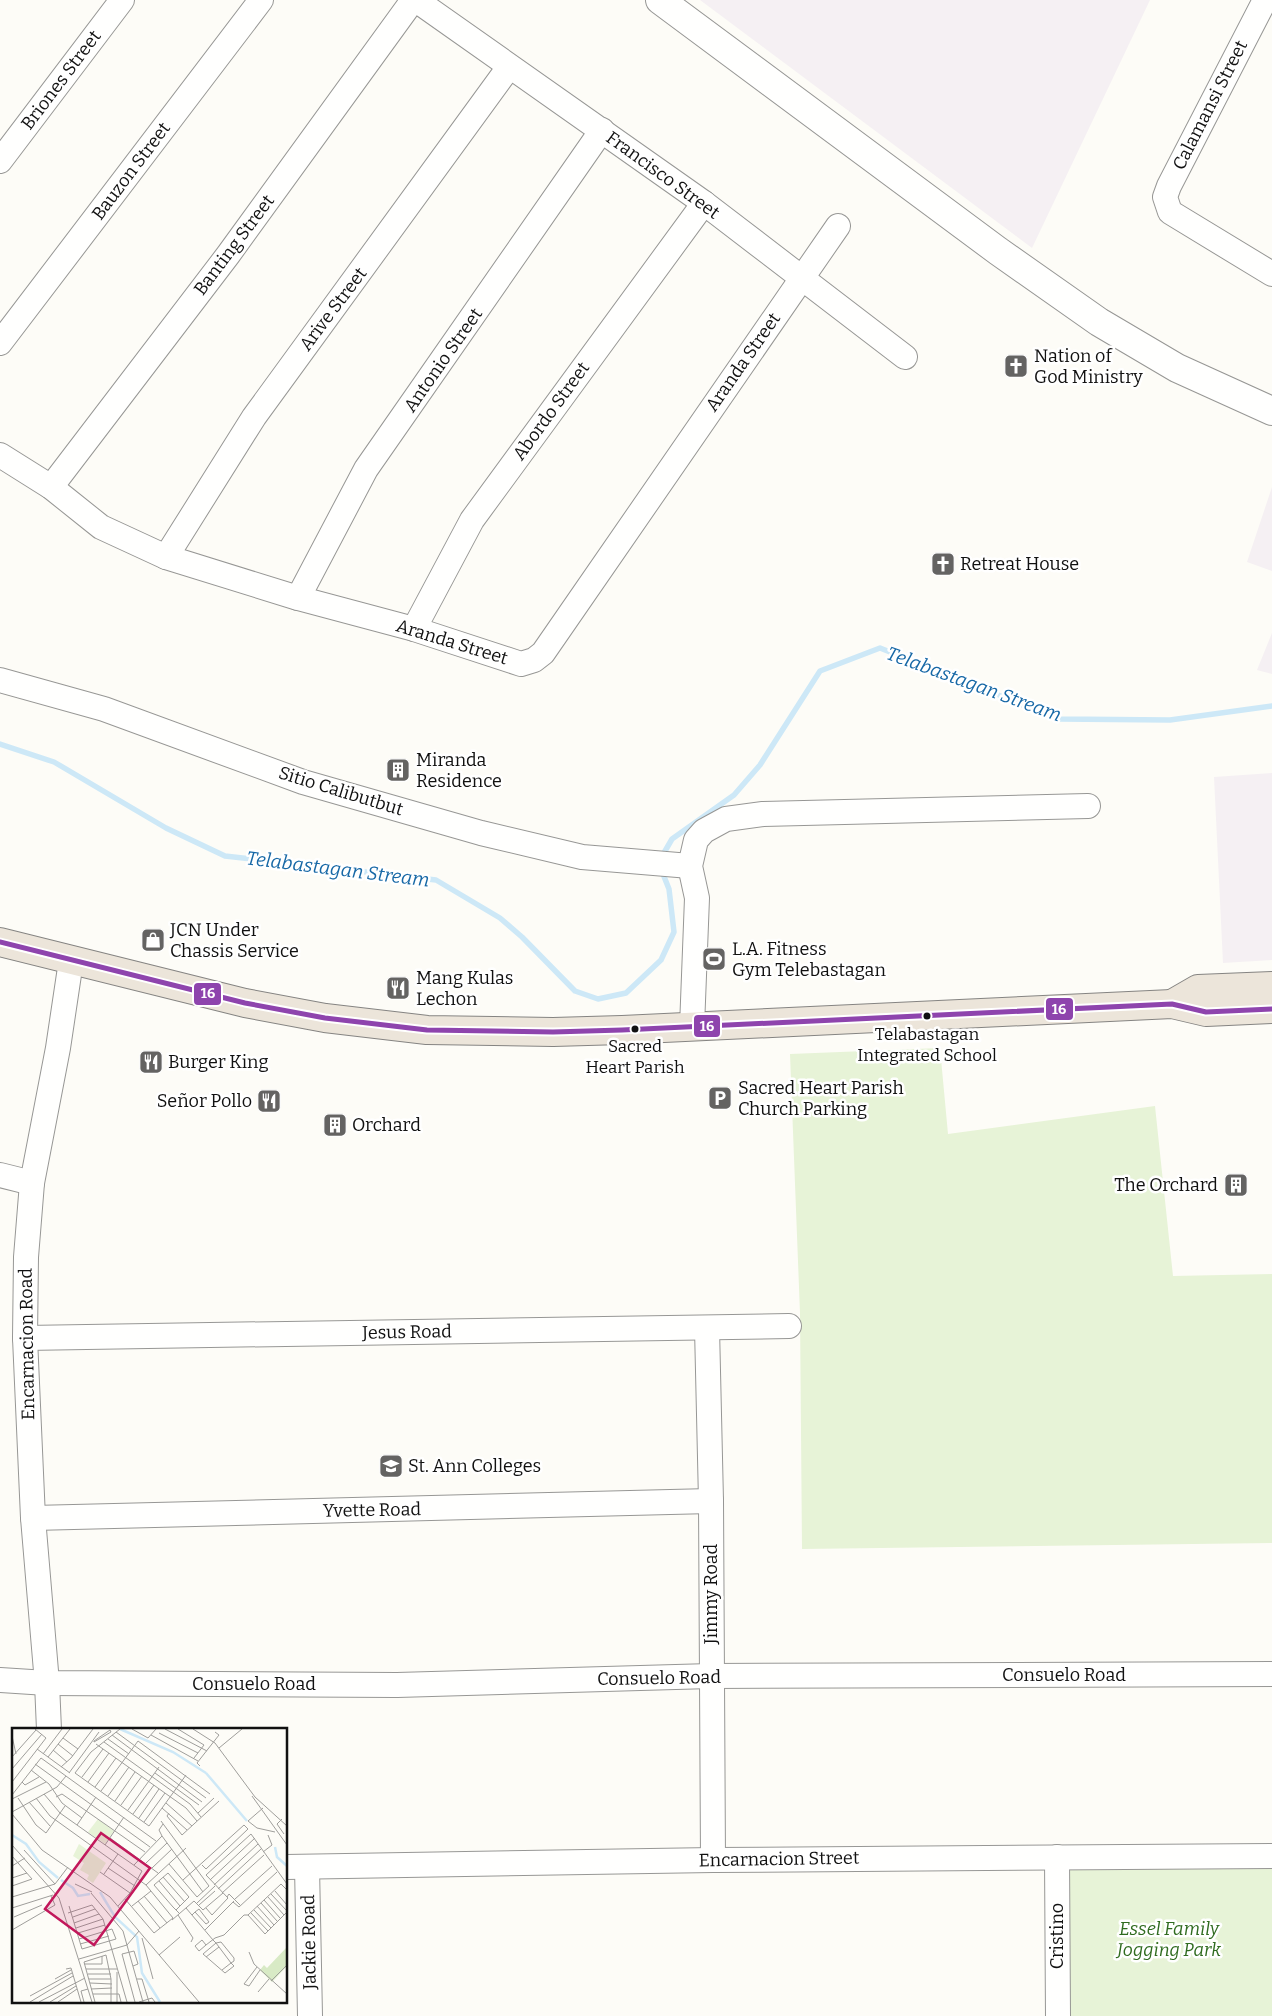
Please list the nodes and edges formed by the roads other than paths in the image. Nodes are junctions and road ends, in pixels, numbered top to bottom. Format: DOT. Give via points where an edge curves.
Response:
graph roads {
  1 [pos="122,0"];
  2 [pos="261,0"];
  3 [pos="415,0"];
  4 [pos="660,0"];
  5 [pos="1264,0"];
  6 [pos="509,67"];
  7 [pos="602,130"];
  8 [pos="0,161"];
  9 [pos="704,203"];
  10 [pos="838,226"];
  11 [pos="1272,274"];
  12 [pos="802,277"];
  13 [pos="0,343"];
  14 [pos="905,357"];
  15 [pos="1269,406"];
  16 [pos="0,455"];
  17 [pos="51,487"];
  18 [pos="166,557"];
  19 [pos="298,598"];
  20 [pos="414,629"];
  21 [pos="0,680"];
  22 [pos="1088,806"];
  23 [pos="683,865"];
  24 [pos="0,942"];
  25 [pos="71,961"];
  26 [pos="1272,986"];
  27 [pos="1172,1004"];
  28 [pos="1272,1009"];
  29 [pos="692,1027"];
  30 [pos="0,1175"];
  31 [pos="32,1183"];
  32 [pos="789,1326"];
  33 [pos="707,1328"];
  34 [pos="24,1338"];
  35 [pos="711,1501"];
  36 [pos="33,1518"];
  37 [pos="1272,1674"];
  38 [pos="711,1676"];
  39 [pos="0,1680"];
  40 [pos="47,1683"];
  41 [pos="49,1728"];
  42 [pos="1272,1856"];
  43 [pos="1056,1857"];
  44 [pos="713,1860"];
  45 [pos="297,1867"];
  46 [pos="310,2016"];
  47 [pos="1058,2016"];
  1 -- 8 [label="street, Briones Street"];
  2 -- 13 [label="street, Bauzon Street"];
  3 -- 6 [label="street, Francisco Street"];
  3 -- 17 [label="street, Banting Street" via="228,255"];
  4 -- 15 [label="street" via="998,251 1100,322 1177,368"];
  5 -- 11 [label="street, Calamansi Street" via="1165,197 1170,212"];
  6 -- 7 [label="street, Francisco Street"];
  6 -- 18 [label="street, Arive Street" via="254,417"];
  7 -- 9 [label="street, Francisco Street"];
  7 -- 19 [label="street, Antonio Street" via="366,469"];
  9 -- 12 [label="street, Francisco Street"];
  9 -- 20 [label="street, Abordo Street" via="477,512"];
  10 -- 12 [label="street, Aranda Street"];
  12 -- 14 [label="street, Francisco Street"];
  12 -- 20 [label="street, Aranda Street" via="543,653 521,664"];
  16 -- 17 [label="street, Aranda Street"];
  17 -- 18 [label="street, Aranda Street" via="101,526"];
  18 -- 19 [label="street, Aranda Street"];
  19 -- 20 [label="street, Aranda Street"];
  21 -- 23 [label="street, Sitio Calibutbut" via="104,709 303,782 482,833 582,857"];
  22 -- 23 [label="street" via="763,814 726,819 704,831"];
  23 -- 29 [label="street" via="697,898"];
  24 -- 25 [label="highway"];
  25 -- 29 [label="highway" via="277,1010 427,1030 553,1032"];
  25 -- 31 [label="street, Encarnacion Road"];
  26 -- 27 [label="highway" via="1198,989"];
  27 -- 28 [label="highway" via="1206,1012"];
  27 -- 29 [label="highway"];
  30 -- 31 [label="street"];
  31 -- 34 [label="street, Encarnacion Road"];
  32 -- 33 [label="street, Jesus Road"];
  33 -- 34 [label="street, Jesus Road"];
  33 -- 35 [label="street, Jimmy Road"];
  34 -- 36 [label="street, Encarnacion Road"];
  35 -- 36 [label="street, Yvette Road"];
  35 -- 38 [label="street, Jimmy Road"];
  36 -- 40 [label="street, Encarnacion Road"];
  37 -- 38 [label="street, Consuelo Road"];
  38 -- 40 [label="street, Consuelo Road" via="397,1685"];
  38 -- 44 [label="street, Jimmy Road"];
  39 -- 40 [label="street, Consuelo Road"];
  40 -- 41 [label="street, Encarnacion Road"];
  42 -- 43 [label="street, Encarnacion Street"];
  43 -- 44 [label="street, Encarnacion Street"];
  43 -- 47 [label="street, Cristino"];
  44 -- 45 [label="street, Encarnacion Street"];
  45 -- 46 [label="street, Jackie Road"];
}
